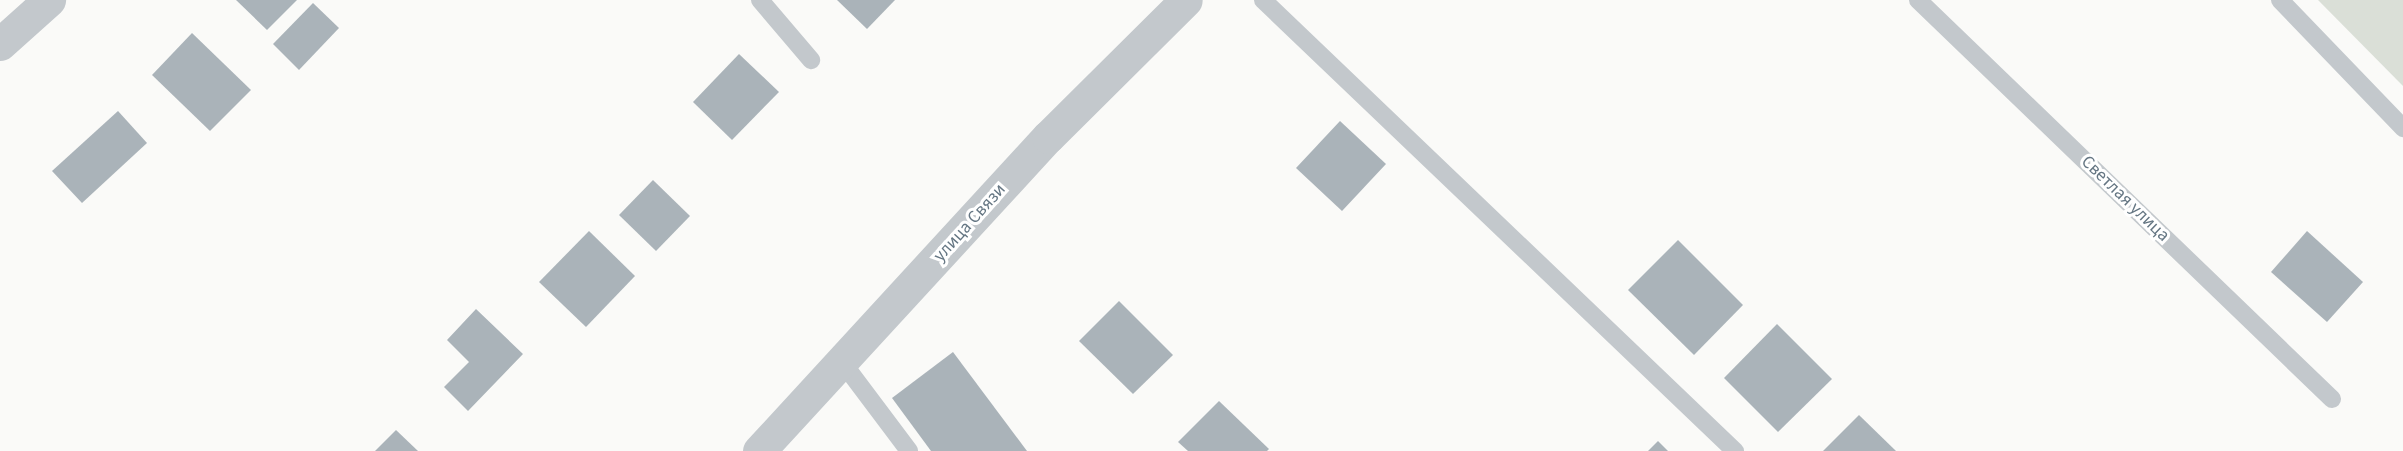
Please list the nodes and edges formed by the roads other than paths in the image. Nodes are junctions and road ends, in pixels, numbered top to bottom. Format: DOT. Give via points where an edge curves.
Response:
graph roads {
  1 [pos="49,0"];
  2 [pos="760,0"];
  3 [pos="1186,0"];
  4 [pos="1263,0"];
  5 [pos="1918,0"];
  6 [pos="2280,0"];
  7 [pos="0,44"];
  8 [pos="811,60"];
  9 [pos="2403,128"];
  10 [pos="843,363"];
  11 [pos="2332,399"];
  12 [pos="759,451"];
  13 [pos="909,451"];
  14 [pos="1735,451"];
  1 -- 7 [label="street"];
  2 -- 8 [label="lane"];
  3 -- 10 [label="street, улица Связи" via="1048,137"];
  4 -- 14 [label="lane"];
  5 -- 11 [label="lane, Светлая улица"];
  6 -- 9 [label="lane"];
  10 -- 12 [label="street, улица Связи"];
  10 -- 13 [label="lane"];
}
